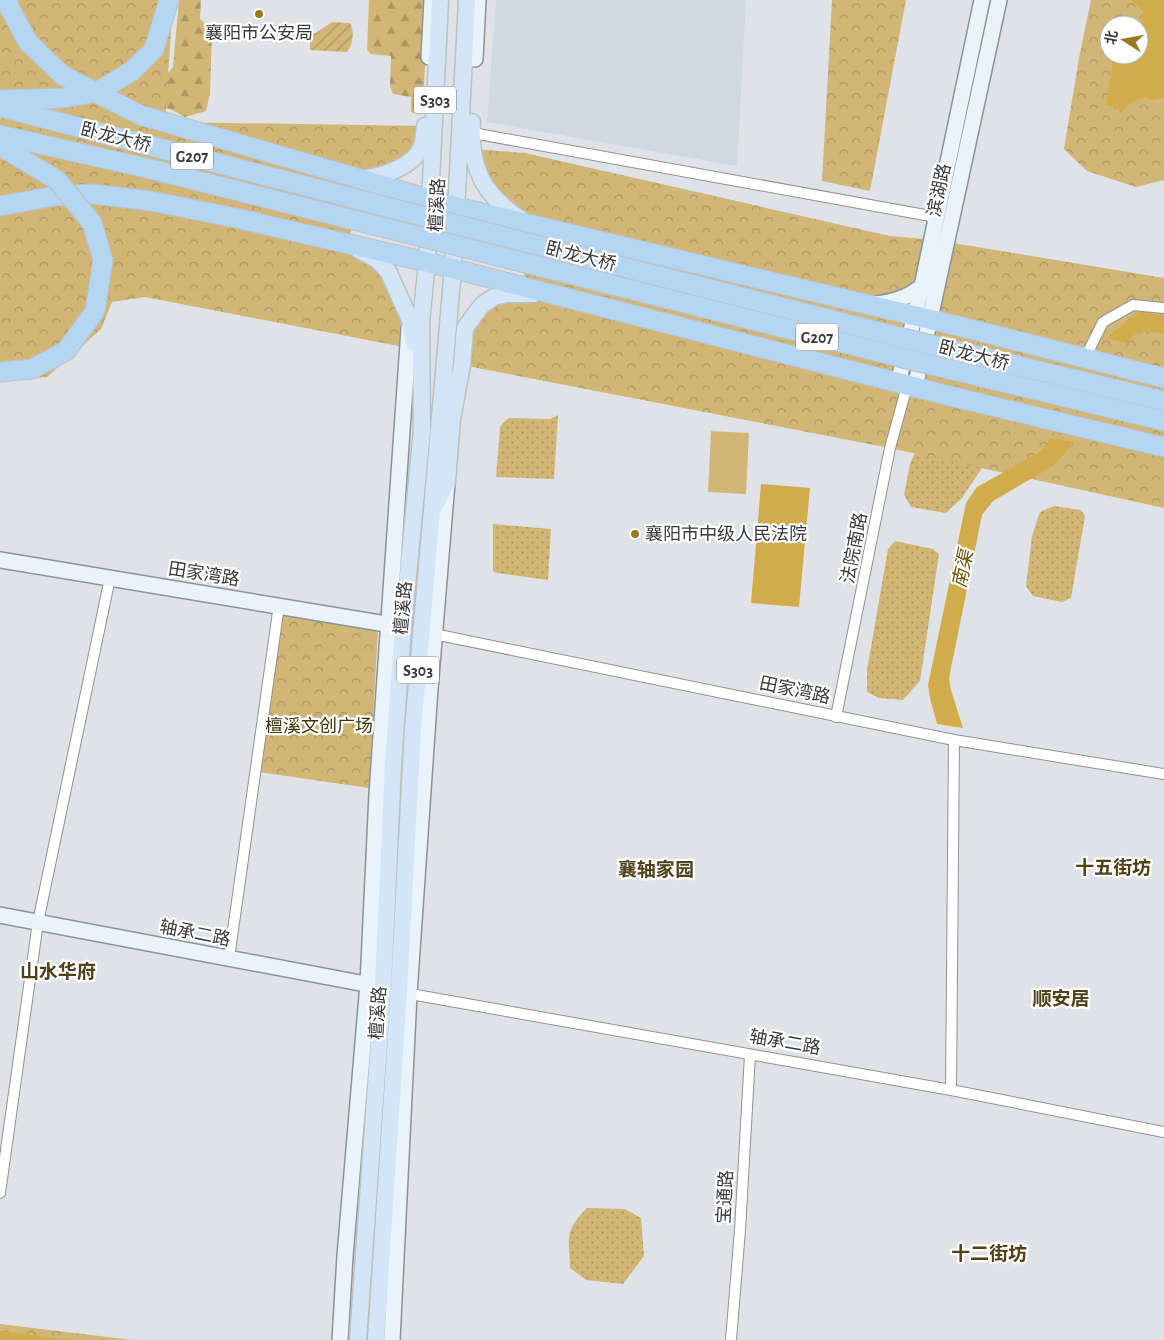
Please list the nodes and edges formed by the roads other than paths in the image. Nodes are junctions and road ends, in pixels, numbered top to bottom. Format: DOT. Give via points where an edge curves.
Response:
graph roads {
  1 [pos="7,0"];
  2 [pos="169,0"];
  3 [pos="432,0"];
  4 [pos="440,0"];
  5 [pos="467,0"];
  6 [pos="478,0"];
  7 [pos="982,0"];
  8 [pos="999,0"];
  9 [pos="438,31"];
  10 [pos="466,34"];
  11 [pos="429,57"];
  12 [pos="475,59"];
  13 [pos="0,100"];
  14 [pos="0,107"];
  15 [pos="466,132"];
  16 [pos="0,135"];
  17 [pos="0,146"];
  18 [pos="363,179"];
  19 [pos="430,200"];
  20 [pos="0,206"];
  21 [pos="457,207"];
  22 [pos="936,217"];
  23 [pos="531,226"];
  24 [pos="348,244"];
  25 [pos="427,262"];
  26 [pos="454,268"];
  27 [pos="929,289"];
  28 [pos="560,296"];
  29 [pos="868,306"];
  30 [pos="1164,308"];
  31 [pos="922,318"];
  32 [pos="410,320"];
  33 [pos="970,329"];
  34 [pos="1085,358"];
  35 [pos="0,372"];
  36 [pos="1164,378"];
  37 [pos="907,385"];
  38 [pos="1164,401"];
  39 [pos="422,418"];
  40 [pos="1164,421"];
  41 [pos="1164,447"];
  42 [pos="447,481"];
  43 [pos="432,513"];
  44 [pos="0,560"];
  45 [pos="110,578"];
  46 [pos="279,605"];
  47 [pos="396,626"];
  48 [pos="428,633"];
  49 [pos="836,718"];
  50 [pos="954,740"];
  51 [pos="1164,774"];
  52 [pos="0,914"];
  53 [pos="38,922"];
  54 [pos="230,958"];
  55 [pos="375,986"];
  56 [pos="404,993"];
  57 [pos="750,1055"];
  58 [pos="951,1090"];
  59 [pos="1164,1132"];
  60 [pos="0,1193"];
  61 [pos="340,1340"];
  62 [pos="358,1340"];
  63 [pos="376,1340"];
  64 [pos="392,1340"];
  65 [pos="731,1340"];
  1 -- 18 [label="highway" via="28,42 62,75 140,115"];
  2 -- 13 [label="highway" via="154,48 132,71 97,92 64,98"];
  3 -- 11 [label="street"];
  4 -- 9 [label="main road, 檀溪路 / S303"];
  5 -- 10 [label="main road, 檀溪路 / S303"];
  6 -- 12 [label="street"];
  7 -- 22 [label="street, 滨湖路"];
  8 -- 27 [label="street, 滨湖路"];
  9 -- 11 [label="main road"];
  9 -- 19 [label="main road, 檀溪路 / S303"];
  10 -- 12 [label="main road"];
  10 -- 15 [label="main road, 檀溪路 / S303"];
  11 -- 18 [label="main road" via="422,146 414,158 400,167 382,176"];
  12 -- 15 [label="main road"];
  14 -- 38 [label="highway, 卧龙大桥 / G207, bridge"];
  15 -- 21 [label="main road, 檀溪路 / S303"];
  15 -- 22 [label="street"];
  15 -- 23 [label="main road" via="476,171 487,190 506,210"];
  16 -- 40 [label="highway, 卧龙大桥 / G207, bridge" via="154,170"];
  17 -- 35 [label="highway, bridge" via="57,180 92,224 103,260 95,311 66,351 32,369"];
  18 -- 19 [label="highway"];
  19 -- 21 [label="highway"];
  19 -- 25 [label="main road, 檀溪路 / S303"];
  20 -- 24 [label="highway" via="55,196 92,194 160,202"];
  21 -- 23 [label="highway"];
  21 -- 26 [label="main road, 檀溪路 / S303"];
  22 -- 27 [label="street, 滨湖路"];
  23 -- 29 [label="highway"];
  24 -- 25 [label="highway"];
  24 -- 32 [label="main road" via="376,259 388,272"];
  25 -- 26 [label="highway"];
  25 -- 39 [label="main road, 檀溪路 / S303" via="421,322"];
  26 -- 28 [label="highway"];
  26 -- 43 [label="main road, 檀溪路 / S303"];
  27 -- 29 [label="street"];
  27 -- 31 [label="street, 滨湖路"];
  27 -- 33 [label="street" via="948,315"];
  28 -- 37 [label="highway"];
  28 -- 42 [label="main road" via="522,293 494,297 482,305 465,328"];
  29 -- 31 [label="highway"];
  30 -- 34 [label="street" via="1132,305 1103,322"];
  31 -- 33 [label="highway"];
  31 -- 37 [label="street, 滨湖路"];
  32 -- 39 [label="main road"];
  32 -- 47 [label="street"];
  33 -- 34 [label="highway"];
  34 -- 36 [label="highway"];
  37 -- 41 [label="highway"];
  37 -- 49 [label="street, 法院南路" via="890,448"];
  39 -- 47 [label="main road, 檀溪路 / S303" via="422,440"];
  42 -- 43 [label="main road"];
  42 -- 48 [label="street"];
  43 -- 48 [label="main road, 檀溪路 / S303"];
  44 -- 45 [label="street, 田家湾路"];
  45 -- 46 [label="street, 田家湾路"];
  45 -- 53 [label="street"];
  46 -- 47 [label="street, 田家湾路"];
  46 -- 54 [label="street"];
  47 -- 55 [label="main road, 檀溪路 / S303" via="392,764"];
  48 -- 49 [label="street, 田家湾路"];
  48 -- 56 [label="main road, 檀溪路 / S303" via="412,738"];
  49 -- 50 [label="street, 田家湾路"];
  50 -- 51 [label="street, 田家湾路"];
  50 -- 58 [label="street"];
  52 -- 53 [label="street, 轴承二路"];
  53 -- 54 [label="street, 轴承二路"];
  53 -- 60 [label="street"];
  54 -- 55 [label="street, 轴承二路"];
  55 -- 61 [label="street" via="345,1256"];
  55 -- 62 [label="main road, 檀溪路 / S303"];
  56 -- 57 [label="street, 轴承二路"];
  56 -- 63 [label="main road, 檀溪路 / S303"];
  56 -- 64 [label="street"];
  57 -- 58 [label="street, 轴承二路"];
  57 -- 65 [label="street, 宝通路"];
  58 -- 59 [label="street, 轴承二路"];
}
